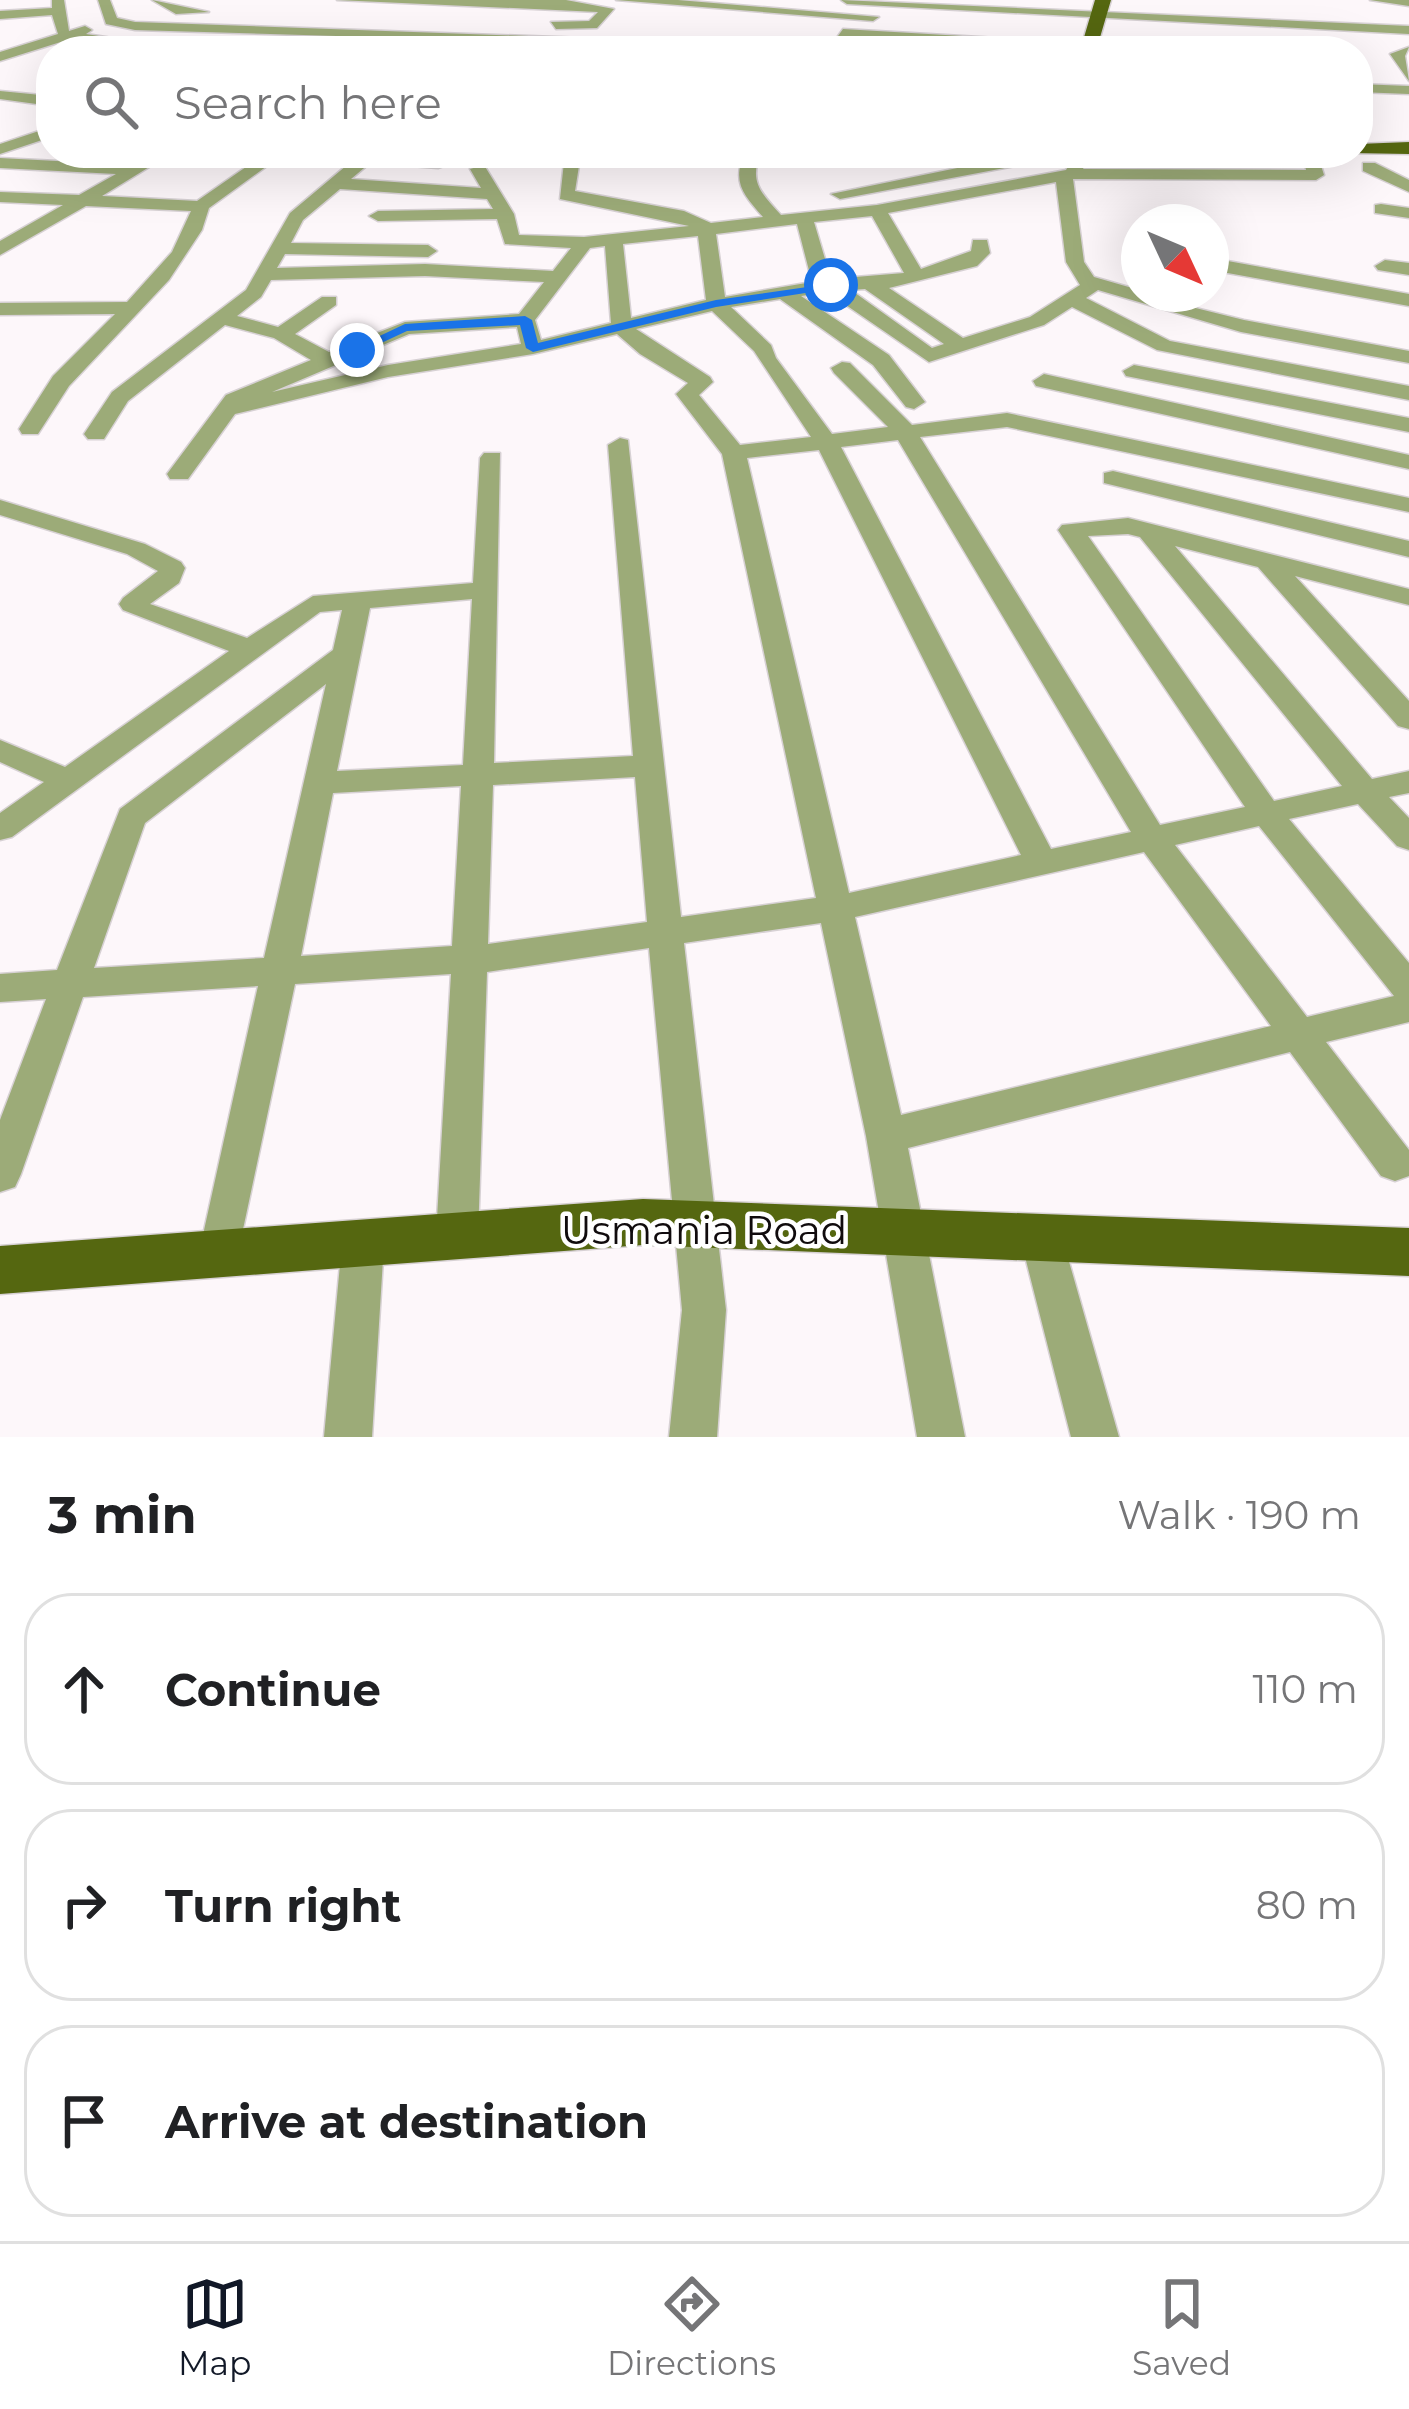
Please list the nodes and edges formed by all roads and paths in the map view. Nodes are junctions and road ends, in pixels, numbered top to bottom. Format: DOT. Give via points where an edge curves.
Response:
graph roads {
  1 [pos="104,0"];
  2 [pos="158,0"];
  3 [pos="343,0"];
  4 [pos="622,0"];
  5 [pos="846,0"];
  6 [pos="1120,0"];
  7 [pos="1376,0"];
  8 [pos="443,1"];
  9 [pos="684,2"];
  10 [pos="909,2"];
  11 [pos="1409,2"];
  12 [pos="567,4"];
  13 [pos="58,5"];
  14 [pos="1285,9"];
  15 [pos="225,13"];
  16 [pos="832,14"];
  17 [pos="0,15"];
  18 [pos="337,16"];
  19 [pos="1409,16"];
  20 [pos="426,19"];
  21 [pos="899,19"];
  22 [pos="1206,20"];
  23 [pos="114,22"];
  24 [pos="964,23"];
  25 [pos="546,24"];
  26 [pos="733,25"];
  27 [pos="1291,25"];
  28 [pos="1072,30"];
  29 [pos="820,31"];
  30 [pos="1094,32"];
  31 [pos="1409,34"];
  32 [pos="66,36"];
  33 [pos="407,36"];
  34 [pos="537,36"];
  35 [pos="817,36"];
  36 [pos="888,36"];
  37 [pos="1290,36"];
  38 [pos="1299,36"];
  39 [pos="1355,36"];
  40 [pos="36,46"];
  41 [pos="1409,50"];
  42 [pos="0,57"];
  43 [pos="1409,77"];
  44 [pos="1409,90"];
  45 [pos="1373,92"];
  46 [pos="0,94"];
  47 [pos="36,99"];
  48 [pos="0,125"];
  49 [pos="36,129"];
  50 [pos="36,136"];
  51 [pos="1409,148"];
  52 [pos="0,149"];
  53 [pos="1373,150"];
  54 [pos="1373,157"];
  55 [pos="0,164"];
  56 [pos="36,166"];
  57 [pos="89,168"];
  58 [pos="137,168"];
  59 [pos="255,168"];
  60 [pos="352,168"];
  61 [pos="570,168"];
  62 [pos="746,168"];
  63 [pos="938,168"];
  64 [pos="975,168"];
  65 [pos="1065,168"];
  66 [pos="1074,168"];
  67 [pos="478,169"];
  68 [pos="133,170"];
  69 [pos="947,173"];
  70 [pos="332,183"];
  71 [pos="1409,187"];
  72 [pos="490,194"];
  73 [pos="840,194"];
  74 [pos="0,197"];
  75 [pos="74,202"];
  76 [pos="201,206"];
  77 [pos="1381,208"];
  78 [pos="877,210"];
  79 [pos="1409,213"];
  80 [pos="505,214"];
  81 [pos="378,216"];
  82 [pos="0,217"];
  83 [pos="804,217"];
  84 [pos="775,220"];
  85 [pos="43,221"];
  86 [pos="706,228"];
  87 [pos="613,238"];
  88 [pos="584,243"];
  89 [pos="980,244"];
  90 [pos="278,248"];
  91 [pos="0,249"];
  92 [pos="441,251"];
  93 [pos="1229,266"];
  94 [pos="1385,266"];
  95 [pos="1409,269"];
  96 [pos="263,274"];
  97 [pos="557,277"];
  98 [pos="915,277"];
  99 [pos="870,284"];
  100 [pos="827,286"];
  101 [pos="1080,290"];
  102 [pos="785,294"];
  103 [pos="1409,300"];
  104 [pos="329,301"];
  105 [pos="716,304"];
  106 [pos="128,308"];
  107 [pos="0,309"];
  108 [pos="224,319"];
  109 [pos="525,320"];
  110 [pos="622,328"];
  111 [pos="281,334"];
  112 [pos="960,346"];
  113 [pos="533,348"];
  114 [pos="1409,357"];
  115 [pos="329,361"];
  116 [pos="842,368"];
  117 [pos="1134,371"];
  118 [pos="1043,381"];
  119 [pos="1409,393"];
  120 [pos="914,402"];
  121 [pos="226,409"];
  122 [pos="1409,425"];
  123 [pos="31,429"];
  124 [pos="904,430"];
  125 [pos="96,434"];
  126 [pos="826,443"];
  127 [pos="620,445"];
  128 [pos="734,453"];
  129 [pos="492,458"];
  130 [pos="1409,462"];
  131 [pos="179,474"];
  132 [pos="1113,478"];
  133 [pos="1409,506"];
  134 [pos="0,507"];
  135 [pos="1148,531"];
  136 [pos="1409,549"];
  137 [pos="1267,561"];
  138 [pos="486,590"];
  139 [pos="1409,597"];
  140 [pos="358,600"];
  141 [pos="250,649"];
  142 [pos="345,655"];
  143 [pos="1409,719"];
  144 [pos="0,750"];
  145 [pos="650,766"];
  146 [pos="478,775"];
  147 [pos="68,780"];
  148 [pos="1409,782"];
  149 [pos="318,783"];
  150 [pos="1365,791"];
  151 [pos="1266,813"];
  152 [pos="0,829"];
  153 [pos="1151,838"];
  154 [pos="1409,838"];
  155 [pos="1042,863"];
  156 [pos="837,908"];
  157 [pos="665,933"];
  158 [pos="470,958"];
  159 [pos="279,969"];
  160 [pos="70,982"];
  161 [pos="0,988"];
  162 [pos="1409,989"];
  163 [pos="1409,1007"];
  164 [pos="1302,1034"];
  165 [pos="886,1136"];
  166 [pos="1395,1163"];
  167 [pos="0,1174"];
  168 [pos="692,1224"];
  169 [pos="904,1232"];
  170 [pos="458,1236"];
  171 [pos="1041,1237"];
  172 [pos="364,1243"];
  173 [pos="1409,1252"];
  174 [pos="220,1253"];
  175 [pos="0,1270"];
  176 [pos="349,1437"];
  177 [pos="693,1437"];
  178 [pos="941,1437"];
  179 [pos="1095,1437"];
  1 -- 23 [label="street"];
  2 -- 15 [label="street" via="176,10"];
  3 -- 8 [label="street"];
  4 -- 9 [label="street"];
  5 -- 10 [label="street"];
  5 -- 16 [label="street"];
  6 -- 22 [label="street"];
  7 -- 11 [label="street"];
  8 -- 12 [label="street"];
  8 -- 20 [label="street"];
  9 -- 16 [label="street"];
  9 -- 26 [label="street" via="667,20"];
  10 -- 21 [label="street"];
  10 -- 30 [label="street"];
  12 -- 25 [label="street"];
  12 -- 25 [label="street" via="608,9 592,26"];
  13 -- 17 [label="street"];
  13 -- 32 [label="street"];
  14 -- 19 [label="street"];
  14 -- 22 [label="street"];
  14 -- 27 [label="street"];
  16 -- 21 [label="street"];
  16 -- 29 [label="street"];
  18 -- 20 [label="street"];
  20 -- 25 [label="street"];
  20 -- 33 [label="street"];
  21 -- 24 [label="street"];
  21 -- 36 [label="street"];
  22 -- 27 [label="street"];
  22 -- 30 [label="street"];
  22 -- 37 [label="street"];
  23 -- 32 [label="street"];
  23 -- 33 [label="street"];
  25 -- 34 [label="street"];
  27 -- 31 [label="street"];
  27 -- 38 [label="street"];
  28 -- 30 [label="street"];
  29 -- 35 [label="street"];
  29 -- 36 [label="street"];
  30 -- 36 [label="street"];
  31 -- 39 [label="street"];
  40 -- 42 [label="street"];
  41 -- 43 [label="street" via="1397,54"];
  44 -- 45 [label="street"];
  46 -- 47 [label="street"];
  48 -- 49 [label="street"];
  50 -- 52 [label="street"];
  51 -- 53 [label="main road"];
  54 -- 71 [label="street"];
  55 -- 56 [label="street"];
  57 -- 68 [label="street"];
  58 -- 68 [label="street"];
  59 -- 76 [label="street"];
  60 -- 70 [label="street"];
  61 -- 86 [label="street" via="566,195 684,216"];
  62 -- 84 [label="street" via="747,188"];
  63 -- 69 [label="street"];
  64 -- 69 [label="street"];
  65 -- 78 [label="street"];
  66 -- 101 [label="street"];
  67 -- 72 [label="street"];
  68 -- 75 [label="street"];
  69 -- 73 [label="street"];
  70 -- 72 [label="street"];
  70 -- 90 [label="street"];
  72 -- 80 [label="street"];
  74 -- 75 [label="street"];
  75 -- 76 [label="street"];
  75 -- 85 [label="street"];
  76 -- 106 [label="street" via="185,246"];
  77 -- 79 [label="street"];
  78 -- 83 [label="street"];
  78 -- 98 [label="street"];
  80 -- 81 [label="street"];
  80 -- 88 [label="street" via="511,240"];
  82 -- 85 [label="street"];
  83 -- 84 [label="street"];
  83 -- 100 [label="street"];
  84 -- 86 [label="street"];
  85 -- 91 [label="street"];
  86 -- 87 [label="street"];
  86 -- 105 [label="street"];
  87 -- 88 [label="street"];
  87 -- 110 [label="street"];
  88 -- 97 [label="street"];
  89 -- 98 [label="street" via="970,262"];
  90 -- 92 [label="street"];
  90 -- 96 [label="street"];
  93 -- 103 [label="street"];
  94 -- 95 [label="street"];
  96 -- 97 [label="street"];
  96 -- 108 [label="street"];
  97 -- 109 [label="street"];
  98 -- 99 [label="street"];
  99 -- 100 [label="street"];
  99 -- 112 [label="street"];
  100 -- 102 [label="street"];
  100 -- 112 [label="street" via="929,356"];
  101 -- 112 [label="street" via="1037,321"];
  101 -- 114 [label="street"];
  101 -- 119 [label="street" via="1164,346"];
  102 -- 105 [label="street"];
  102 -- 120 [label="street" via="880,360"];
  104 -- 111 [label="street"];
  105 -- 110 [label="street"];
  105 -- 126 [label="street" via="764,349"];
  106 -- 107 [label="street"];
  106 -- 123 [label="street" via="58,383"];
  108 -- 111 [label="street"];
  108 -- 125 [label="street" via="120,398"];
  109 -- 113 [label="street"];
  109 -- 115 [label="street" via="405,328"];
  110 -- 113 [label="street"];
  110 -- 128 [label="street" via="702,382 687,394"];
  111 -- 115 [label="street"];
  113 -- 121 [label="street"];
  115 -- 121 [label="street"];
  116 -- 124 [label="street"];
  117 -- 122 [label="street"];
  118 -- 130 [label="street"];
  121 -- 131 [label="street"];
  124 -- 126 [label="street"];
  124 -- 133 [label="street" via="1007,420"];
  124 -- 153 [label="street"];
  126 -- 128 [label="street"];
  126 -- 155 [label="street"];
  127 -- 145 [label="street"];
  128 -- 156 [label="street"];
  129 -- 138 [label="street"];
  132 -- 136 [label="street"];
  134 -- 141 [label="street" via="172,568 133,604"];
  135 -- 137 [label="street"];
  135 -- 150 [label="street"];
  135 -- 151 [label="street" via="1070,530"];
  137 -- 139 [label="street"];
  137 -- 143 [label="street"];
  138 -- 140 [label="street"];
  138 -- 146 [label="street"];
  140 -- 141 [label="street" via="313,604"];
  140 -- 142 [label="street"];
  141 -- 147 [label="street"];
  142 -- 149 [label="street"];
  142 -- 160 [label="street" via="130,817"];
  144 -- 147 [label="street"];
  145 -- 146 [label="street"];
  145 -- 157 [label="street"];
  146 -- 149 [label="street"];
  146 -- 158 [label="street"];
  147 -- 152 [label="street"];
  148 -- 150 [label="street"];
  149 -- 159 [label="street"];
  150 -- 151 [label="street"];
  150 -- 154 [label="street"];
  151 -- 153 [label="street"];
  151 -- 162 [label="street"];
  153 -- 155 [label="street"];
  153 -- 164 [label="street"];
  155 -- 156 [label="street"];
  156 -- 157 [label="street"];
  156 -- 165 [label="street"];
  157 -- 158 [label="street"];
  157 -- 168 [label="street"];
  158 -- 159 [label="street"];
  158 -- 170 [label="street"];
  159 -- 160 [label="street"];
  159 -- 174 [label="street"];
  160 -- 161 [label="street"];
  160 -- 167 [label="street"];
  163 -- 164 [label="street"];
  164 -- 165 [label="street"];
  164 -- 166 [label="street"];
  165 -- 169 [label="street"];
  168 -- 169 [label="main road, Usmania Road"];
  168 -- 170 [label="main road, Usmania Road"];
  168 -- 177 [label="street" via="704,1310"];
  169 -- 171 [label="main road, Usmania Road"];
  169 -- 178 [label="street"];
  170 -- 172 [label="main road, Usmania Road"];
  171 -- 173 [label="main road, Usmania Road"];
  171 -- 179 [label="street"];
  172 -- 174 [label="main road, Usmania Road"];
  172 -- 176 [label="street"];
  174 -- 175 [label="main road, Usmania Road"];
}
